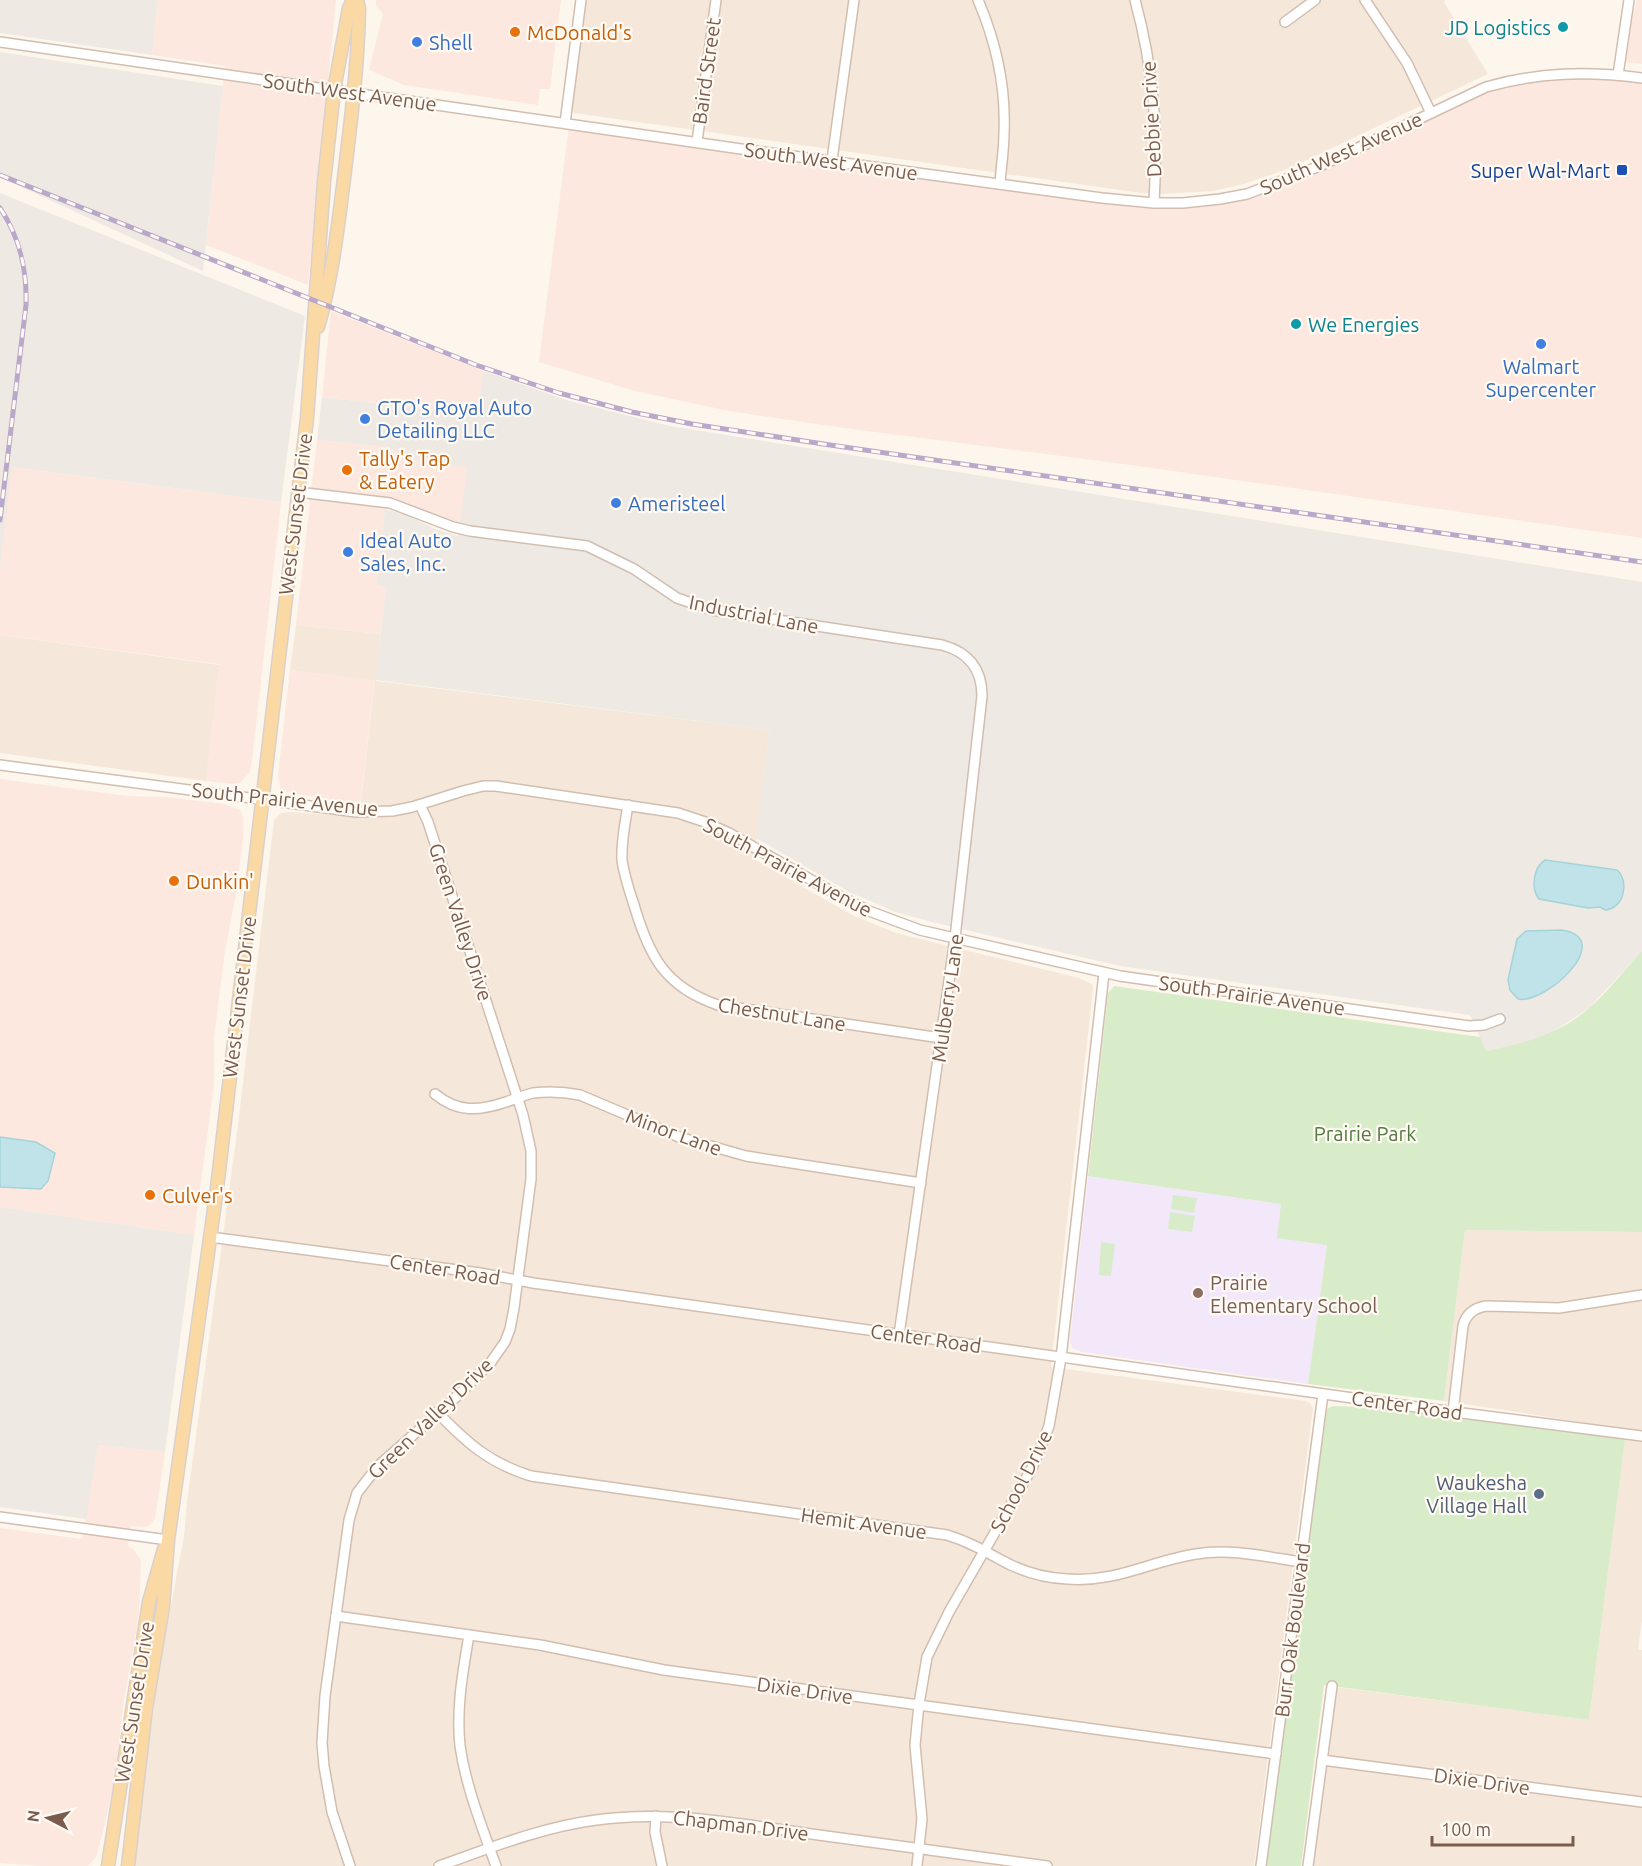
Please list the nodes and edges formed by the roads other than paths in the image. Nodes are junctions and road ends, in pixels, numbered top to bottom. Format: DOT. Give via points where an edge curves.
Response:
graph roads {
  1 [pos="355,0"];
  2 [pos="581,0"];
  3 [pos="716,0"];
  4 [pos="854,0"];
  5 [pos="978,0"];
  6 [pos="1135,0"];
  7 [pos="1315,0"];
  8 [pos="1365,0"];
  9 [pos="1629,0"];
  10 [pos="1285,22"];
  11 [pos="0,42"];
  12 [pos="1618,75"];
  13 [pos="1642,78"];
  14 [pos="334,90"];
  15 [pos="355,93"];
  16 [pos="1431,113"];
  17 [pos="565,123"];
  18 [pos="697,142"];
  19 [pos="832,160"];
  20 [pos="1000,184"];
  21 [pos="1154,203"];
  22 [pos="313,346"];
  23 [pos="298,492"];
  24 [pos="973,662"];
  25 [pos="0,765"];
  26 [pos="262,798"];
  27 [pos="420,805"];
  28 [pos="628,805"];
  29 [pos="955,938"];
  30 [pos="1104,973"];
  31 [pos="1500,1019"];
  32 [pos="941,1038"];
  33 [pos="435,1094"];
  34 [pos="518,1098"];
  35 [pos="921,1183"];
  36 [pos="210,1236"];
  37 [pos="518,1280"];
  38 [pos="1642,1295"];
  39 [pos="899,1335"];
  40 [pos="1061,1358"];
  41 [pos="1323,1394"];
  42 [pos="437,1412"];
  43 [pos="1453,1412"];
  44 [pos="1642,1436"];
  45 [pos="0,1517"];
  46 [pos="168,1540"];
  47 [pos="985,1551"];
  48 [pos="1301,1562"];
  49 [pos="336,1616"];
  50 [pos="469,1635"];
  51 [pos="1332,1686"];
  52 [pos="919,1704"];
  53 [pos="1276,1754"];
  54 [pos="1322,1760"];
  55 [pos="1642,1802"];
  56 [pos="656,1816"];
  57 [pos="489,1848"];
  58 [pos="920,1848"];
  59 [pos="108,1866"];
  60 [pos="128,1866"];
  61 [pos="350,1866"];
  62 [pos="439,1866"];
  63 [pos="496,1866"];
  64 [pos="662,1866"];
  65 [pos="917,1866"];
  66 [pos="1047,1866"];
  67 [pos="1261,1866"];
  68 [pos="1308,1866"];
  1 -- 14 [label="main road, West Sunset Drive" via="349,8"];
  1 -- 15 [label="main road, West Sunset Drive" via="359,8"];
  2 -- 17 [label="street"];
  3 -- 18 [label="street, Baird Street"];
  4 -- 19 [label="street"];
  5 -- 20 [label="street" via="1000,70 1005,132"];
  6 -- 21 [label="street, Debbie Drive" via="1153,86"];
  7 -- 10 [label="street"];
  8 -- 16 [label="street" via="1407,63"];
  9 -- 12 [label="street"];
  11 -- 14 [label="street, South West Avenue"];
  12 -- 13 [label="street, South West Avenue"];
  12 -- 16 [label="street, South West Avenue" via="1534,75 1486,87"];
  14 -- 15 [label="street, South West Avenue"];
  14 -- 22 [label="main road, West Sunset Drive" via="320,220"];
  15 -- 17 [label="street, South West Avenue"];
  15 -- 22 [label="main road, West Sunset Drive" via="324,306"];
  16 -- 21 [label="street, South West Avenue" via="1269,187 1220,199"];
  17 -- 18 [label="street, South West Avenue"];
  18 -- 19 [label="street, South West Avenue"];
  19 -- 20 [label="street, South West Avenue"];
  20 -- 21 [label="street, South West Avenue"];
  22 -- 23 [label="main road, West Sunset Drive"];
  23 -- 24 [label="street, Industrial Lane" via="390,503 470,531 587,546 692,604 771,620 942,645 960,651"];
  23 -- 26 [label="main road, West Sunset Drive"];
  24 -- 29 [label="street, Mulberry Lane" via="982,696"];
  25 -- 26 [label="street, South Prairie Avenue"];
  26 -- 27 [label="street, South Prairie Avenue" via="356,812"];
  26 -- 36 [label="main road, West Sunset Drive"];
  27 -- 28 [label="street, South Prairie Avenue" via="483,786"];
  27 -- 34 [label="street, Green Valley Drive"];
  28 -- 29 [label="street, South Prairie Avenue" via="705,822 869,911"];
  28 -- 32 [label="street, Chestnut Lane" via="622,852 628,887 650,951 679,985 718,1005"];
  29 -- 30 [label="street, South Prairie Avenue"];
  29 -- 32 [label="street, Mulberry Lane"];
  30 -- 31 [label="street, South Prairie Avenue" via="1469,1026"];
  30 -- 40 [label="street, School Drive"];
  32 -- 35 [label="street, Mulberry Lane"];
  33 -- 34 [label="street, Minor Lane" via="446,1103 465,1109"];
  34 -- 35 [label="street, Minor Lane" via="560,1092 580,1095 662,1131 734,1153"];
  34 -- 37 [label="street, Green Valley Drive" via="532,1165"];
  35 -- 39 [label="street, Mulberry Lane"];
  36 -- 37 [label="street, Center Road"];
  36 -- 46 [label="main road, West Sunset Drive"];
  37 -- 39 [label="street, Center Road"];
  37 -- 42 [label="street, Green Valley Drive" via="510,1329 501,1349 481,1374"];
  38 -- 43 [label="street" via="1559,1308 1474,1309 1463,1326"];
  39 -- 40 [label="street, Center Road"];
  40 -- 41 [label="street, Center Road"];
  40 -- 47 [label="street, School Drive" via="1054,1404 1042,1444"];
  41 -- 43 [label="street, Center Road"];
  41 -- 48 [label="street, Burr Oak Boulevard"];
  42 -- 47 [label="street, Hemit Avenue" via="478,1451 531,1476 947,1535"];
  42 -- 49 [label="street, Green Valley Drive" via="378,1466 357,1493 349,1520"];
  43 -- 44 [label="street, Center Road"];
  45 -- 46 [label="street"];
  46 -- 59 [label="main road, West Sunset Drive" via="149,1602"];
  46 -- 60 [label="main road, West Sunset Drive" via="163,1607 146,1708"];
  47 -- 48 [label="street, Hemit Avenue" via="1023,1570 1068,1580 1112,1577 1179,1557 1217,1552"];
  47 -- 52 [label="street, School Drive" via="934,1640"];
  48 -- 53 [label="street, Burr Oak Boulevard"];
  49 -- 50 [label="street, Dixie Drive"];
  49 -- 61 [label="street, Green Valley Drive" via="323,1716 324,1766 332,1812"];
  50 -- 52 [label="street, Dixie Drive" via="664,1670"];
  50 -- 57 [label="street" via="459,1704 460,1745"];
  51 -- 54 [label="street"];
  52 -- 53 [label="street, Dixie Drive"];
  52 -- 58 [label="street, School Drive" via="915,1745 922,1810"];
  53 -- 67 [label="street, Burr Oak Boulevard"];
  54 -- 55 [label="street, Dixie Drive"];
  54 -- 68 [label="street"];
  56 -- 57 [label="street, Chapman Drive" via="571,1824"];
  56 -- 58 [label="street, Chapman Drive"];
  56 -- 64 [label="street"];
  57 -- 62 [label="street, Chapman Drive"];
  57 -- 63 [label="street"];
  58 -- 65 [label="street, School Drive"];
  58 -- 66 [label="street, Chapman Drive"];
}
